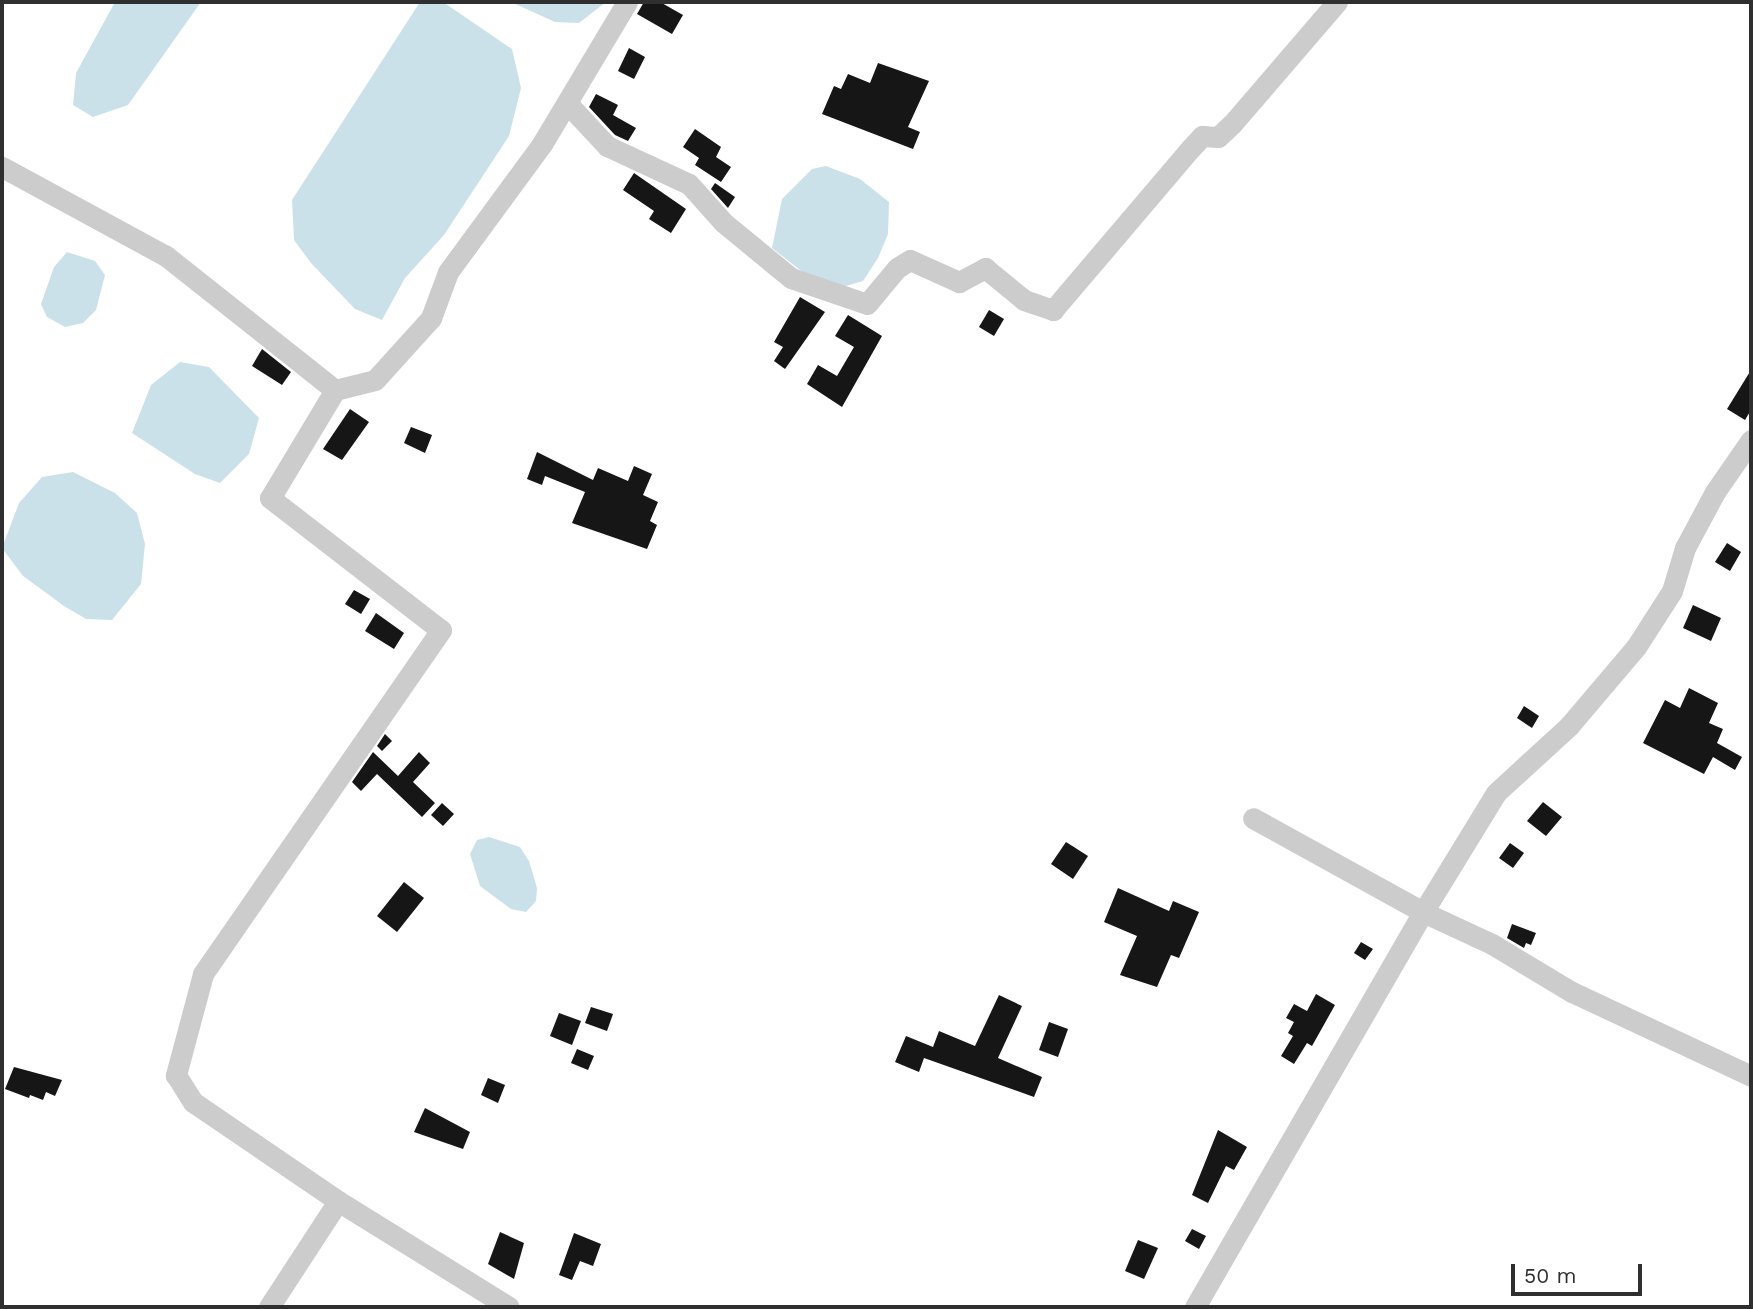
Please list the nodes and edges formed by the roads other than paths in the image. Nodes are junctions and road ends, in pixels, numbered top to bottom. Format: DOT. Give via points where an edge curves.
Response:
graph roads {
  1 [pos="627,2"];
  2 [pos="1337,2"];
  3 [pos="567,103"];
  4 [pos="2,167"];
  5 [pos="335,390"];
  6 [pos="1751,440"];
  7 [pos="1253,818"];
  8 [pos="1423,912"];
  9 [pos="1751,1076"];
  10 [pos="338,1201"];
  11 [pos="269,1307"];
  12 [pos="509,1307"];
  13 [pos="1195,1307"];
  1 -- 3 [label="street"];
  2 -- 3 [label="street" via="1232,124 1218,137 1202,136 1190,149 1053,310 1024,300 985,268 959,282 910,260 897,268 867,304 791,278 724,223 689,184 607,145"];
  3 -- 5 [label="street" via="448,272 431,318 375,380"];
  4 -- 5 [label="street" via="166,256"];
  5 -- 10 [label="street" via="270,498 441,630 203,974 176,1076 193,1102"];
  6 -- 8 [label="street" via="1715,492 1685,548 1672,591 1636,647 1569,726 1496,793"];
  7 -- 8 [label="street"];
  8 -- 9 [label="street" via="1492,944 1572,992"];
  8 -- 13 [label="street"];
  10 -- 11 [label="street"];
  10 -- 12 [label="street"];
}
